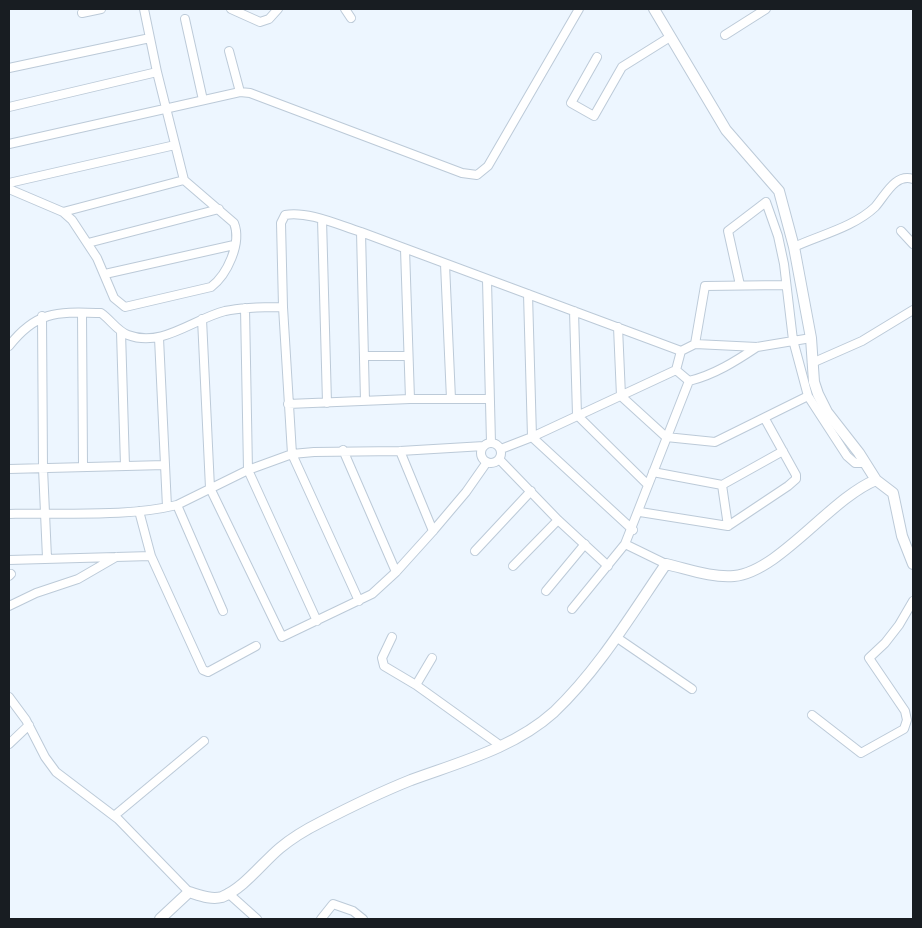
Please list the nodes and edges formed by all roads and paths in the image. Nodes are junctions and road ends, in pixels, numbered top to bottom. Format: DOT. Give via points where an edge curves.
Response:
graph roads {
  1 [pos="101,9"];
  2 [pos="144,9"];
  3 [pos="231,9"];
  4 [pos="278,9"];
  5 [pos="344,9"];
  6 [pos="580,9"];
  7 [pos="654,9"];
  8 [pos="766,9"];
  9 [pos="82,13"];
  10 [pos="351,18"];
  11 [pos="185,19"];
  12 [pos="725,35"];
  13 [pos="670,37"];
  14 [pos="150,38"];
  15 [pos="229,51"];
  16 [pos="597,57"];
  17 [pos="9,68"];
  18 [pos="157,72"];
  19 [pos="240,92"];
  20 [pos="204,100"];
  21 [pos="9,107"];
  22 [pos="167,108"];
  23 [pos="9,144"];
  24 [pos="175,145"];
  25 [pos="913,179"];
  26 [pos="184,180"];
  27 [pos="9,183"];
  28 [pos="9,189"];
  29 [pos="219,210"];
  30 [pos="64,212"];
  31 [pos="322,219"];
  32 [pos="900,231"];
  33 [pos="361,232"];
  34 [pos="88,243"];
  35 [pos="913,244"];
  36 [pos="234,245"];
  37 [pos="794,247"];
  38 [pos="405,249"];
  39 [pos="445,264"];
  40 [pos="105,274"];
  41 [pos="487,280"];
  42 [pos="740,285"];
  43 [pos="785,285"];
  44 [pos="528,294"];
  45 [pos="283,306"];
  46 [pos="245,308"];
  47 [pos="913,310"];
  48 [pos="574,311"];
  49 [pos="82,313"];
  50 [pos="42,316"];
  51 [pos="202,319"];
  52 [pos="618,327"];
  53 [pos="121,332"];
  54 [pos="159,338"];
  55 [pos="811,338"];
  56 [pos="793,340"];
  57 [pos="695,344"];
  58 [pos="9,346"];
  59 [pos="757,346"];
  60 [pos="681,351"];
  61 [pos="364,356"];
  62 [pos="408,356"];
  63 [pos="812,363"];
  64 [pos="676,370"];
  65 [pos="689,381"];
  66 [pos="621,396"];
  67 [pos="808,396"];
  68 [pos="410,399"];
  69 [pos="451,399"];
  70 [pos="489,399"];
  71 [pos="366,401"];
  72 [pos="327,403"];
  73 [pos="288,404"];
  74 [pos="577,416"];
  75 [pos="765,418"];
  76 [pos="532,437"];
  77 [pos="666,437"];
  78 [pos="487,444"];
  79 [pos="501,449"];
  80 [pos="343,450"];
  81 [pos="400,450"];
  82 [pos="783,451"];
  83 [pos="292,454"];
  84 [pos="499,459"];
  85 [pos="487,462"];
  86 [pos="864,463"];
  87 [pos="165,465"];
  88 [pos="84,466"];
  89 [pos="124,466"];
  90 [pos="43,468"];
  91 [pos="9,469"];
  92 [pos="248,470"];
  93 [pos="653,472"];
  94 [pos="876,480"];
  95 [pos="648,485"];
  96 [pos="722,485"];
  97 [pos="210,488"];
  98 [pos="531,491"];
  99 [pos="177,505"];
  100 [pos="167,507"];
  101 [pos="138,512"];
  102 [pos="640,512"];
  103 [pos="44,513"];
  104 [pos="9,514"];
  105 [pos="558,520"];
  106 [pos="728,526"];
  107 [pos="633,530"];
  108 [pos="433,531"];
  109 [pos="585,544"];
  110 [pos="625,544"];
  111 [pos="475,551"];
  112 [pos="150,556"];
  113 [pos="116,557"];
  114 [pos="47,558"];
  115 [pos="9,560"];
  116 [pos="666,564"];
  117 [pos="913,564"];
  118 [pos="513,566"];
  119 [pos="608,566"];
  120 [pos="396,572"];
  121 [pos="546,591"];
  122 [pos="359,601"];
  123 [pos="913,601"];
  124 [pos="9,606"];
  125 [pos="572,609"];
  126 [pos="223,611"];
  127 [pos="317,621"];
  128 [pos="392,637"];
  129 [pos="616,638"];
  130 [pos="256,646"];
  131 [pos="432,658"];
  132 [pos="416,685"];
  133 [pos="692,689"];
  134 [pos="9,697"];
  135 [pos="812,715"];
  136 [pos="29,725"];
  137 [pos="204,741"];
  138 [pos="9,744"];
  139 [pos="501,746"];
  140 [pos="114,816"];
  141 [pos="189,892"];
  142 [pos="228,893"];
  143 [pos="160,919"];
  144 [pos="257,919"];
  145 [pos="321,919"];
  146 [pos="363,919"];
  1 -- 9 [label="street"];
  2 -- 14 [label="street"];
  3 -- 4 [label="street" via="260,22 269,19"];
  5 -- 10 [label="street"];
  6 -- 19 [label="street" via="488,166 477,175 462,173"];
  7 -- 13 [label="street"];
  8 -- 12 [label="street"];
  11 -- 20 [label="street"];
  13 -- 16 [label="street" via="622,66 594,116 571,103"];
  13 -- 37 [label="street" via="726,130 779,191"];
  14 -- 17 [label="street"];
  14 -- 18 [label="street"];
  15 -- 19 [label="street"];
  18 -- 21 [label="street"];
  18 -- 22 [label="street"];
  19 -- 20 [label="street"];
  20 -- 22 [label="street"];
  22 -- 23 [label="street"];
  22 -- 24 [label="street"];
  24 -- 26 [label="street"];
  24 -- 27 [label="street"];
  25 -- 37 [label="street" via="896,181 874,207 858,218"];
  26 -- 29 [label="street"];
  26 -- 30 [label="street"];
  28 -- 30 [label="street"];
  29 -- 34 [label="street"];
  29 -- 36 [label="street" via="234,223 238,232"];
  30 -- 34 [label="street"];
  31 -- 33 [label="street"];
  31 -- 45 [label="street" via="295,214 283,218"];
  31 -- 72 [label="street"];
  32 -- 35 [label="street"];
  33 -- 38 [label="street"];
  33 -- 61 [label="street"];
  34 -- 40 [label="street"];
  36 -- 40 [label="street"];
  36 -- 40 [label="street" via="226,271 211,287 132,307 125,307 114,298"];
  37 -- 55 [label="street"];
  38 -- 39 [label="street"];
  38 -- 62 [label="street"];
  39 -- 41 [label="street"];
  39 -- 69 [label="street"];
  41 -- 44 [label="street"];
  41 -- 70 [label="street"];
  42 -- 43 [label="street"];
  42 -- 43 [label="street" via="728,231 766,202 778,236"];
  42 -- 57 [label="street" via="705,286"];
  43 -- 56 [label="street"];
  44 -- 48 [label="street"];
  44 -- 76 [label="street"];
  45 -- 46 [label="street"];
  45 -- 73 [label="street"];
  46 -- 51 [label="street"];
  46 -- 92 [label="street"];
  47 -- 63 [label="street" via="862,341"];
  48 -- 52 [label="street"];
  48 -- 74 [label="street"];
  49 -- 50 [label="street"];
  49 -- 53 [label="street" via="101,314"];
  49 -- 88 [label="street"];
  50 -- 58 [label="street" via="20,331"];
  50 -- 90 [label="street"];
  51 -- 54 [label="street"];
  51 -- 97 [label="street"];
  52 -- 60 [label="street"];
  52 -- 66 [label="street"];
  53 -- 54 [label="street" via="139,338"];
  53 -- 89 [label="street"];
  54 -- 87 [label="street"];
  55 -- 56 [label="street"];
  55 -- 63 [label="street"];
  56 -- 59 [label="street"];
  56 -- 67 [label="street"];
  57 -- 59 [label="street"];
  57 -- 60 [label="street"];
  59 -- 65 [label="street" via="715,372"];
  60 -- 64 [label="street"];
  61 -- 62 [label="street"];
  61 -- 71 [label="street"];
  62 -- 68 [label="street"];
  63 -- 86 [label="street" via="814,382 822,403"];
  64 -- 65 [label="street"];
  64 -- 66 [label="street"];
  65 -- 77 [label="street"];
  66 -- 74 [label="street"];
  66 -- 77 [label="street"];
  67 -- 75 [label="street"];
  67 -- 86 [label="street" via="847,456 855,463"];
  68 -- 69 [label="street"];
  68 -- 71 [label="street"];
  69 -- 70 [label="street"];
  70 -- 78 [label="street"];
  71 -- 72 [label="street"];
  72 -- 73 [label="street"];
  73 -- 83 [label="street"];
  74 -- 76 [label="street"];
  74 -- 95 [label="street"];
  75 -- 77 [label="street" via="717,442"];
  75 -- 82 [label="street"];
  76 -- 79 [label="street"];
  76 -- 107 [label="street"];
  77 -- 93 [label="street"];
  78 -- 79 [label="street" via="496,444"];
  78 -- 81 [label="street"];
  78 -- 85 [label="street" via="482,456"];
  79 -- 84 [label="street"];
  80 -- 81 [label="street"];
  80 -- 83 [label="street"];
  80 -- 120 [label="street"];
  81 -- 108 [label="street"];
  82 -- 96 [label="street"];
  82 -- 106 [label="street" via="796,479"];
  83 -- 92 [label="street"];
  83 -- 122 [label="street"];
  84 -- 85 [label="street"];
  84 -- 98 [label="street"];
  85 -- 108 [label="street"];
  86 -- 94 [label="street"];
  87 -- 89 [label="street"];
  87 -- 100 [label="street"];
  88 -- 89 [label="street"];
  88 -- 90 [label="street"];
  90 -- 91 [label="street"];
  90 -- 103 [label="street"];
  92 -- 97 [label="street"];
  92 -- 127 [label="street"];
  93 -- 95 [label="street"];
  93 -- 96 [label="street"];
  94 -- 116 [label="street" via="856,490 785,548 748,573 724,576"];
  94 -- 117 [label="street" via="893,493 902,536"];
  95 -- 102 [label="street"];
  96 -- 106 [label="street"];
  97 -- 99 [label="street"];
  97 -- 127 [label="street" via="280,635 285,637"];
  98 -- 105 [label="street"];
  98 -- 111 [label="street"];
  99 -- 100 [label="street"];
  99 -- 126 [label="street"];
  100 -- 101 [label="street"];
  101 -- 103 [label="street"];
  101 -- 112 [label="street"];
  102 -- 106 [label="street"];
  102 -- 107 [label="street"];
  103 -- 104 [label="street"];
  103 -- 114 [label="street"];
  105 -- 109 [label="street"];
  105 -- 118 [label="street"];
  107 -- 110 [label="street"];
  108 -- 120 [label="street"];
  109 -- 119 [label="street"];
  109 -- 121 [label="street"];
  110 -- 116 [label="street"];
  110 -- 119 [label="street"];
  112 -- 113 [label="street"];
  112 -- 130 [label="street" via="203,670 208,672"];
  113 -- 114 [label="street"];
  113 -- 124 [label="street" via="78,579"];
  114 -- 115 [label="street"];
  116 -- 129 [label="street"];
  119 -- 125 [label="street"];
  120 -- 122 [label="street" via="372,594"];
  122 -- 127 [label="street"];
  123 -- 135 [label="street" via="899,625 869,658 905,711 904,729 861,753"];
  128 -- 132 [label="street" via="382,662"];
  129 -- 133 [label="street"];
  129 -- 139 [label="street" via="587,676 553,712"];
  131 -- 132 [label="street"];
  132 -- 139 [label="street"];
  134 -- 136 [label="street"];
  136 -- 138 [label="street"];
  136 -- 140 [label="street" via="45,758 56,772"];
  137 -- 140 [label="street"];
  139 -- 142 [label="street" via="409,781 322,822 281,848"];
  140 -- 141 [label="street"];
  141 -- 142 [label="street" via="211,898"];
  141 -- 143 [label="street"];
  142 -- 144 [label="street"];
  145 -- 146 [label="street" via="333,904 353,911"];
}
